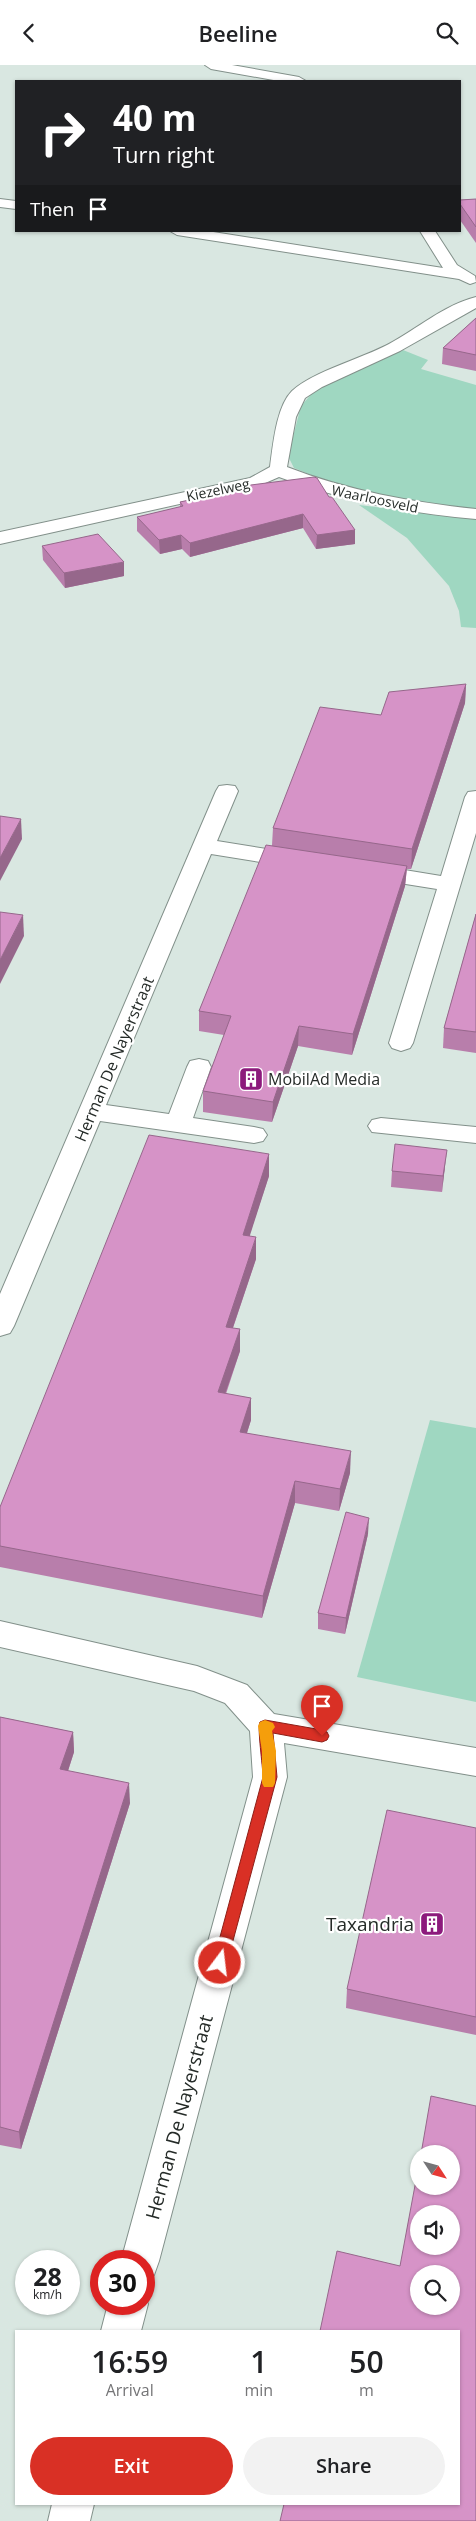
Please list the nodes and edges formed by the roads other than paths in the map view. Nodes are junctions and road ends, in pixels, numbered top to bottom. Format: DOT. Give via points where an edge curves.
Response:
graph roads {
  1 [pos="211,65"];
  2 [pos="294,80"];
  3 [pos="0,203"];
  4 [pos="15,205"];
  5 [pos="183,232"];
  6 [pos="429,232"];
  7 [pos="470,279"];
  8 [pos="476,302"];
  9 [pos="278,470"];
  10 [pos="476,514"];
  11 [pos="0,538"];
  12 [pos="227,791"];
  13 [pos="476,797"];
  14 [pos="204,847"];
  15 [pos="322,864"];
  16 [pos="351,869"];
  17 [pos="449,884"];
  18 [pos="401,1043"];
  19 [pos="199,1067"];
  20 [pos="92,1111"];
  21 [pos="178,1123"];
  22 [pos="381,1126"];
  23 [pos="254,1135"];
  24 [pos="476,1135"];
  25 [pos="0,1326"];
  26 [pos="0,1634"];
  27 [pos="265,1726"];
  28 [pos="476,1762"];
  29 [pos="143,2250"];
  30 [pos="125,2315"];
  31 [pos="121,2330"];
  32 [pos="74,2505"];
  33 [pos="69,2521"];
  1 -- 2 [label="street"];
  3 -- 4 [label="street"];
  5 -- 7 [label="street"];
  6 -- 7 [label="street" via="451,268"];
  8 -- 9 [label="street" via="394,348 316,383 298,395 287,417"];
  9 -- 10 [label="street, Waarloosveld" via="361,499"];
  9 -- 11 [label="street, Kiezelweg" via="256,482"];
  12 -- 14 [label="street, Herman De Nayerstraat"];
  13 -- 17 [label="street"];
  14 -- 15 [label="street"];
  14 -- 20 [label="street, Herman De Nayerstraat"];
  16 -- 17 [label="street"];
  17 -- 18 [label="street"];
  19 -- 21 [label="street"];
  20 -- 21 [label="street"];
  20 -- 25 [label="street, Herman De Nayerstraat"];
  21 -- 23 [label="street"];
  22 -- 24 [label="street"];
  26 -- 27 [label="street" via="197,1679 236,1694"];
  27 -- 28 [label="street"];
  27 -- 29 [label="street, Herman De Nayerstraat" via="270,1777"];
  30 -- 31 [label="street"];
  32 -- 33 [label="street"];
}
